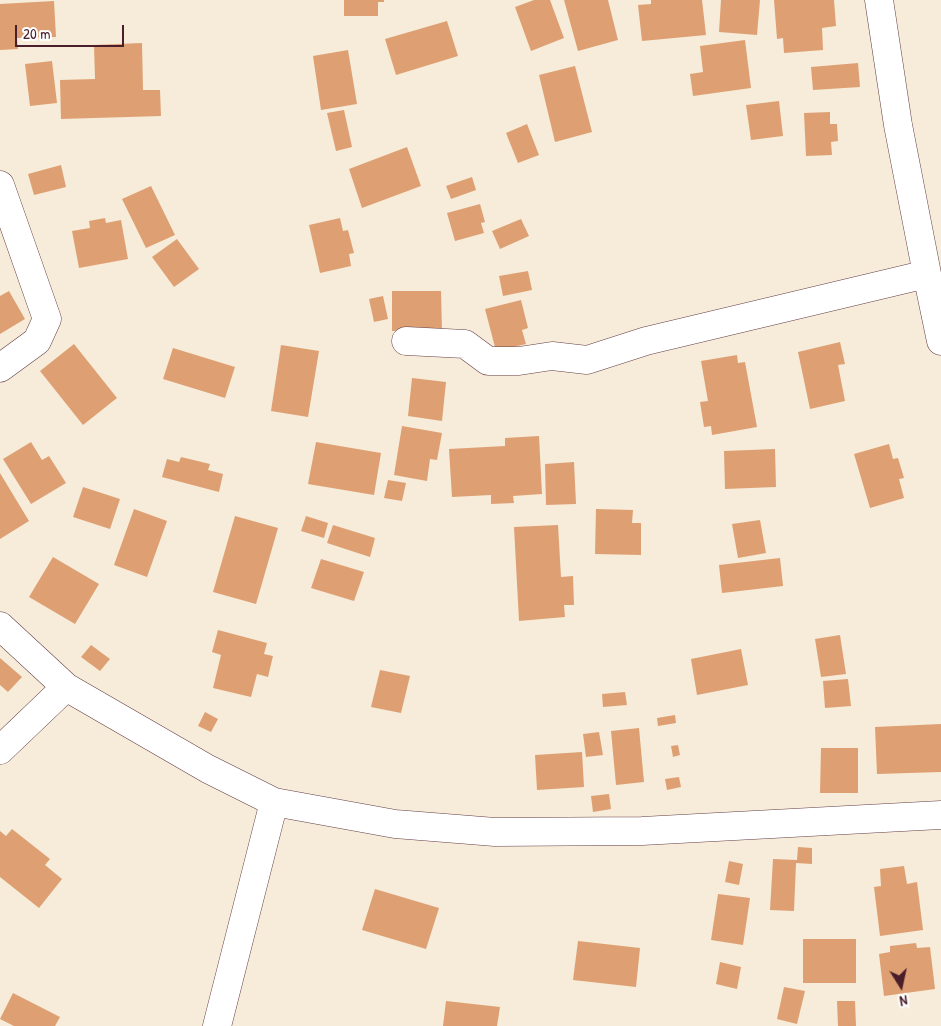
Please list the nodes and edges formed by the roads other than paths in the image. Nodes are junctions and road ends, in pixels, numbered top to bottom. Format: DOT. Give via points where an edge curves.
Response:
graph roads {
  1 [pos="879,0"];
  2 [pos="0,185"];
  3 [pos="927,274"];
  4 [pos="406,342"];
  5 [pos="941,342"];
  6 [pos="0,368"];
  7 [pos="0,626"];
  8 [pos="66,687"];
  9 [pos="0,750"];
  10 [pos="274,802"];
  11 [pos="941,815"];
  12 [pos="217,1026"];
  1 -- 3 [label="street" via="898,125"];
  2 -- 6 [label="street" via="47,319 37,341"];
  3 -- 4 [label="street" via="646,341 586,360 552,356 519,361 488,360 465,344"];
  3 -- 5 [label="street"];
  7 -- 8 [label="street"];
  8 -- 9 [label="street"];
  8 -- 10 [label="street" via="208,769"];
  10 -- 11 [label="street" via="395,824 495,832 642,831"];
  10 -- 12 [label="street"];
}
